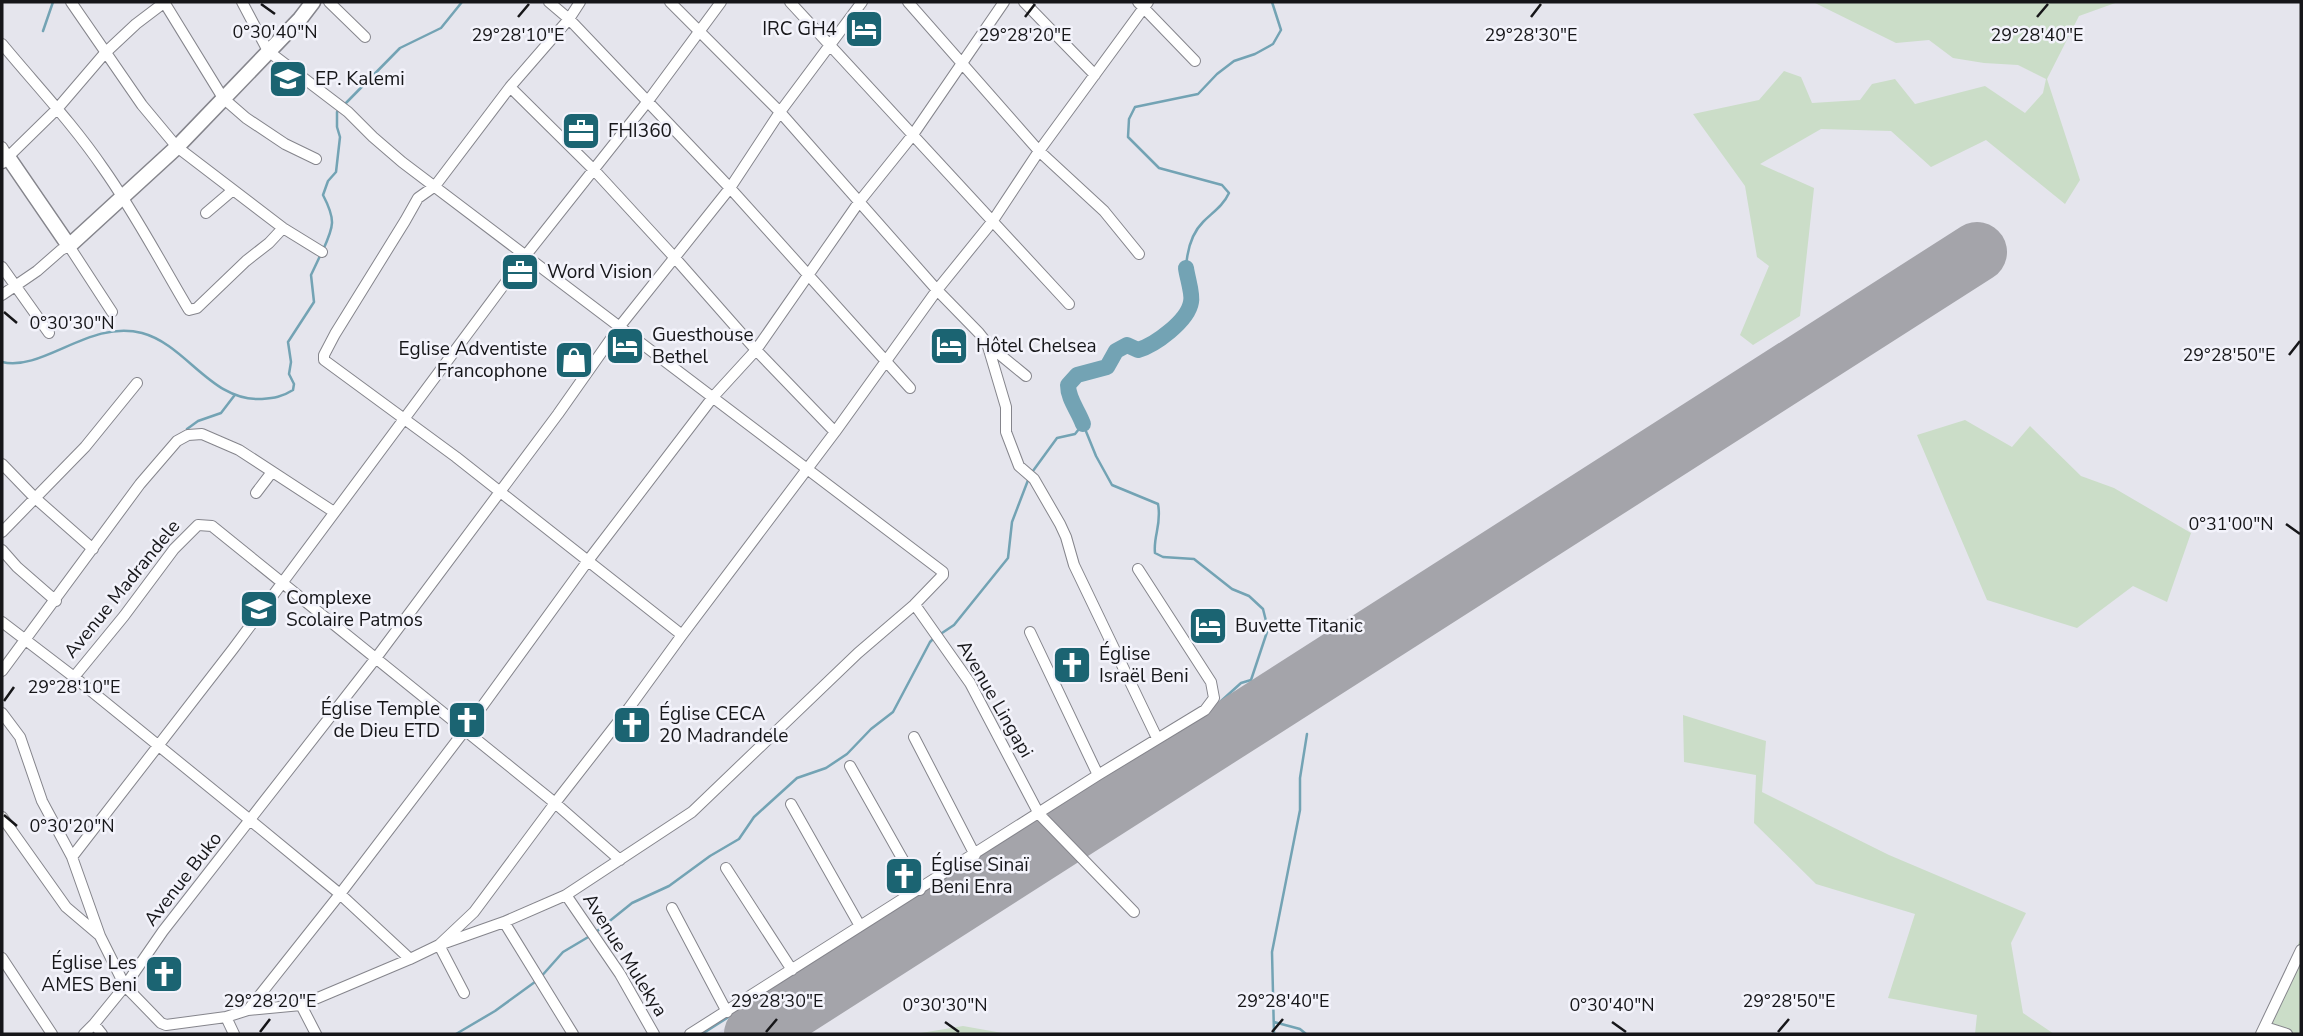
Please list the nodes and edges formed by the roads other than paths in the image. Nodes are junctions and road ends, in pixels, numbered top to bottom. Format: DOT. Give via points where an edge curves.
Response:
graph roads {
  1 [pos="71,2"];
  2 [pos="164,2"];
  3 [pos="243,2"];
  4 [pos="313,2"];
  5 [pos="329,2"];
  6 [pos="550,2"];
  7 [pos="580,2"];
  8 [pos="670,2"];
  9 [pos="721,2"];
  10 [pos="790,2"];
  11 [pos="862,2"];
  12 [pos="908,2"];
  13 [pos="1003,2"];
  14 [pos="1024,2"];
  15 [pos="1143,4"];
  16 [pos="569,19"];
  17 [pos="698,31"];
  18 [pos="365,37"];
  19 [pos="2,44"];
  20 [pos="830,45"];
  21 [pos="268,51"];
  22 [pos="105,53"];
  23 [pos="1195,61"];
  24 [pos="962,62"];
  25 [pos="1095,75"];
  26 [pos="510,87"];
  27 [pos="223,98"];
  28 [pos="648,102"];
  29 [pos="57,109"];
  30 [pos="780,112"];
  31 [pos="912,135"];
  32 [pos="177,148"];
  33 [pos="1039,151"];
  34 [pos="4,155"];
  35 [pos="316,159"];
  36 [pos="594,170"];
  37 [pos="435,186"];
  38 [pos="730,188"];
  39 [pos="233,190"];
  40 [pos="123,197"];
  41 [pos="859,202"];
  42 [pos="206,213"];
  43 [pos="992,222"];
  44 [pos="283,228"];
  45 [pos="69,246"];
  46 [pos="322,252"];
  47 [pos="1139,254"];
  48 [pos="526,255"];
  49 [pos="675,258"];
  50 [pos="2,267"];
  51 [pos="808,274"];
  52 [pos="15,286"];
  53 [pos="937,290"];
  54 [pos="2,295"];
  55 [pos="1069,304"];
  56 [pos="112,312"];
  57 [pos="620,326"];
  58 [pos="49,333"];
  59 [pos="987,343"];
  60 [pos="756,350"];
  61 [pos="886,360"];
  62 [pos="1026,376"];
  63 [pos="137,383"];
  64 [pos="910,388"];
  65 [pos="713,397"];
  66 [pos="402,418"];
  67 [pos="835,432"];
  68 [pos="2,464"];
  69 [pos="808,468"];
  70 [pos="272,472"];
  71 [pos="500,491"];
  72 [pos="256,493"];
  73 [pos="34,498"];
  74 [pos="334,512"];
  75 [pos="2,532"];
  76 [pos="93,549"];
  77 [pos="2,550"];
  78 [pos="587,562"];
  79 [pos="1138,569"];
  80 [pos="280,583"];
  81 [pos="56,601"];
  82 [pos="915,605"];
  83 [pos="2,622"];
  84 [pos="1030,632"];
  85 [pos="682,635"];
  86 [pos="26,642"];
  87 [pos="376,658"];
  88 [pos="2,671"];
  89 [pos="74,677"];
  90 [pos="2,713"];
  91 [pos="465,730"];
  92 [pos="914,737"];
  93 [pos="1157,738"];
  94 [pos="159,746"];
  95 [pos="850,766"];
  96 [pos="1097,775"];
  97 [pos="555,803"];
  98 [pos="791,803"];
  99 [pos="1039,814"];
  100 [pos="2,817"];
  101 [pos="250,820"];
  102 [pos="975,855"];
  103 [pos="72,857"];
  104 [pos="620,860"];
  105 [pos="726,868"];
  106 [pos="920,890"];
  107 [pos="340,894"];
  108 [pos="566,894"];
  109 [pos="672,908"];
  110 [pos="1134,912"];
  111 [pos="504,922"];
  112 [pos="860,926"];
  113 [pos="100,936"];
  114 [pos="439,945"];
  115 [pos="2301,950"];
  116 [pos="2,958"];
  117 [pos="410,959"];
  118 [pos="792,970"];
  119 [pos="124,986"];
  120 [pos="464,993"];
  121 [pos="300,1005"];
  122 [pos="248,1010"];
  123 [pos="727,1012"];
  124 [pos="226,1017"];
  125 [pos="94,1024"];
  126 [pos="2263,1031"];
  127 [pos="52,1034"];
  128 [pos="83,1034"];
  129 [pos="102,1034"];
  130 [pos="234,1034"];
  131 [pos="316,1034"];
  132 [pos="573,1034"];
  133 [pos="654,1034"];
  134 [pos="690,1034"];
  135 [pos="2287,1034"];
  1 -- 22 [label="street"];
  2 -- 22 [label="street"];
  2 -- 27 [label="street"];
  3 -- 21 [label="street"];
  4 -- 21 [label="street"];
  5 -- 18 [label="street"];
  6 -- 16 [label="street"];
  7 -- 16 [label="street"];
  8 -- 17 [label="street"];
  9 -- 17 [label="street"];
  10 -- 20 [label="street"];
  11 -- 20 [label="street, Avenue Buko"];
  12 -- 24 [label="street"];
  13 -- 24 [label="street"];
  14 -- 25 [label="street"];
  15 -- 23 [label="street"];
  15 -- 25 [label="street"];
  16 -- 26 [label="street"];
  16 -- 28 [label="street"];
  17 -- 28 [label="street"];
  17 -- 30 [label="street"];
  19 -- 29 [label="street"];
  20 -- 30 [label="street, Avenue Buko"];
  20 -- 31 [label="street"];
  21 -- 27 [label="street"];
  21 -- 37 [label="street"];
  22 -- 29 [label="street"];
  22 -- 32 [label="street"];
  24 -- 31 [label="street"];
  24 -- 33 [label="street"];
  25 -- 33 [label="street"];
  26 -- 36 [label="street"];
  26 -- 37 [label="street"];
  27 -- 32 [label="street"];
  27 -- 35 [label="street" via="285,144"];
  28 -- 36 [label="street"];
  28 -- 38 [label="street"];
  29 -- 34 [label="street"];
  29 -- 40 [label="street"];
  30 -- 38 [label="street, Avenue Buko"];
  30 -- 41 [label="street"];
  31 -- 41 [label="street"];
  31 -- 43 [label="street"];
  32 -- 39 [label="street"];
  32 -- 40 [label="street"];
  33 -- 43 [label="street"];
  33 -- 47 [label="street" via="1104,211"];
  34 -- 45 [label="street"];
  36 -- 48 [label="street"];
  36 -- 49 [label="street"];
  37 -- 48 [label="street"];
  37 -- 66 [label="street" via="418,198 324,355 324,360"];
  38 -- 49 [label="street, Avenue Buko"];
  38 -- 51 [label="street"];
  39 -- 42 [label="street"];
  39 -- 44 [label="street"];
  40 -- 44 [label="street" via="189,310 197,308"];
  40 -- 45 [label="street"];
  41 -- 51 [label="street"];
  41 -- 53 [label="street"];
  43 -- 53 [label="street"];
  43 -- 55 [label="street"];
  44 -- 46 [label="street"];
  45 -- 52 [label="street"];
  45 -- 56 [label="street"];
  48 -- 57 [label="street"];
  48 -- 66 [label="street"];
  49 -- 57 [label="street, Avenue Buko"];
  49 -- 60 [label="street"];
  50 -- 52 [label="street"];
  51 -- 60 [label="street"];
  51 -- 61 [label="street"];
  52 -- 54 [label="street"];
  52 -- 58 [label="street"];
  53 -- 59 [label="street"];
  53 -- 61 [label="street"];
  57 -- 65 [label="street"];
  57 -- 71 [label="street, Avenue Buko"];
  59 -- 62 [label="street"];
  59 -- 93 [label="street" via="1018,466 1034,479 1066,537 1074,565"];
  60 -- 65 [label="street"];
  60 -- 67 [label="street"];
  61 -- 64 [label="street"];
  61 -- 67 [label="street"];
  63 -- 73 [label="street" via="85,447"];
  65 -- 69 [label="street"];
  65 -- 78 [label="street"];
  66 -- 71 [label="street"];
  66 -- 74 [label="street"];
  67 -- 69 [label="street"];
  68 -- 73 [label="street"];
  69 -- 82 [label="street" via="943,572"];
  69 -- 85 [label="street"];
  70 -- 72 [label="street"];
  70 -- 74 [label="street"];
  70 -- 76 [label="street" via="223,442 202,434 188,435 177,441 140,484"];
  71 -- 78 [label="street"];
  71 -- 87 [label="street, Avenue Buko"];
  73 -- 75 [label="street"];
  73 -- 76 [label="street"];
  74 -- 80 [label="street"];
  76 -- 81 [label="street"];
  77 -- 81 [label="street"];
  78 -- 85 [label="street"];
  78 -- 91 [label="street"];
  79 -- 93 [label="street" via="1213,689 1214,698 1205,710"];
  80 -- 87 [label="street"];
  80 -- 89 [label="street, Avenue Madrandele" via="218,530 198,525"];
  80 -- 94 [label="street"];
  81 -- 86 [label="street"];
  82 -- 99 [label="street, Avenue Lingapi" via="970,682"];
  82 -- 104 [label="street" via="858,653 692,812"];
  83 -- 86 [label="street"];
  84 -- 96 [label="street"];
  85 -- 97 [label="street"];
  86 -- 88 [label="street"];
  86 -- 89 [label="street"];
  87 -- 91 [label="street"];
  87 -- 101 [label="street, Avenue Buko"];
  89 -- 94 [label="street"];
  90 -- 103 [label="street" via="20,737 42,802"];
  91 -- 97 [label="street"];
  91 -- 107 [label="street"];
  92 -- 102 [label="street"];
  93 -- 96 [label="street"];
  94 -- 101 [label="street"];
  94 -- 103 [label="street"];
  95 -- 106 [label="street"];
  96 -- 99 [label="street"];
  97 -- 104 [label="street"];
  97 -- 114 [label="street" via="474,912"];
  98 -- 112 [label="street"];
  99 -- 102 [label="street"];
  99 -- 110 [label="street, Avenue Lingapi"];
  100 -- 113 [label="street" via="66,907"];
  101 -- 107 [label="street"];
  101 -- 119 [label="street, Avenue Buko"];
  102 -- 106 [label="street"];
  103 -- 113 [label="street"];
  104 -- 108 [label="street"];
  105 -- 118 [label="street"];
  106 -- 112 [label="street"];
  107 -- 117 [label="street"];
  107 -- 122 [label="street"];
  108 -- 111 [label="street"];
  108 -- 133 [label="street, Avenue Mulekya"];
  109 -- 123 [label="street"];
  111 -- 114 [label="street"];
  111 -- 132 [label="street"];
  112 -- 118 [label="street"];
  113 -- 119 [label="street"];
  114 -- 117 [label="street"];
  114 -- 120 [label="street"];
  115 -- 126 [label="street"];
  116 -- 127 [label="street"];
  117 -- 121 [label="street"];
  118 -- 123 [label="street"];
  119 -- 124 [label="street" via="166,1025"];
  119 -- 125 [label="street, Avenue Buko"];
  121 -- 122 [label="street"];
  121 -- 131 [label="street"];
  122 -- 124 [label="street"];
  123 -- 134 [label="street"];
  124 -- 130 [label="street"];
  125 -- 128 [label="street, Avenue Buko"];
  125 -- 129 [label="street"];
  126 -- 135 [label="street"];
}
